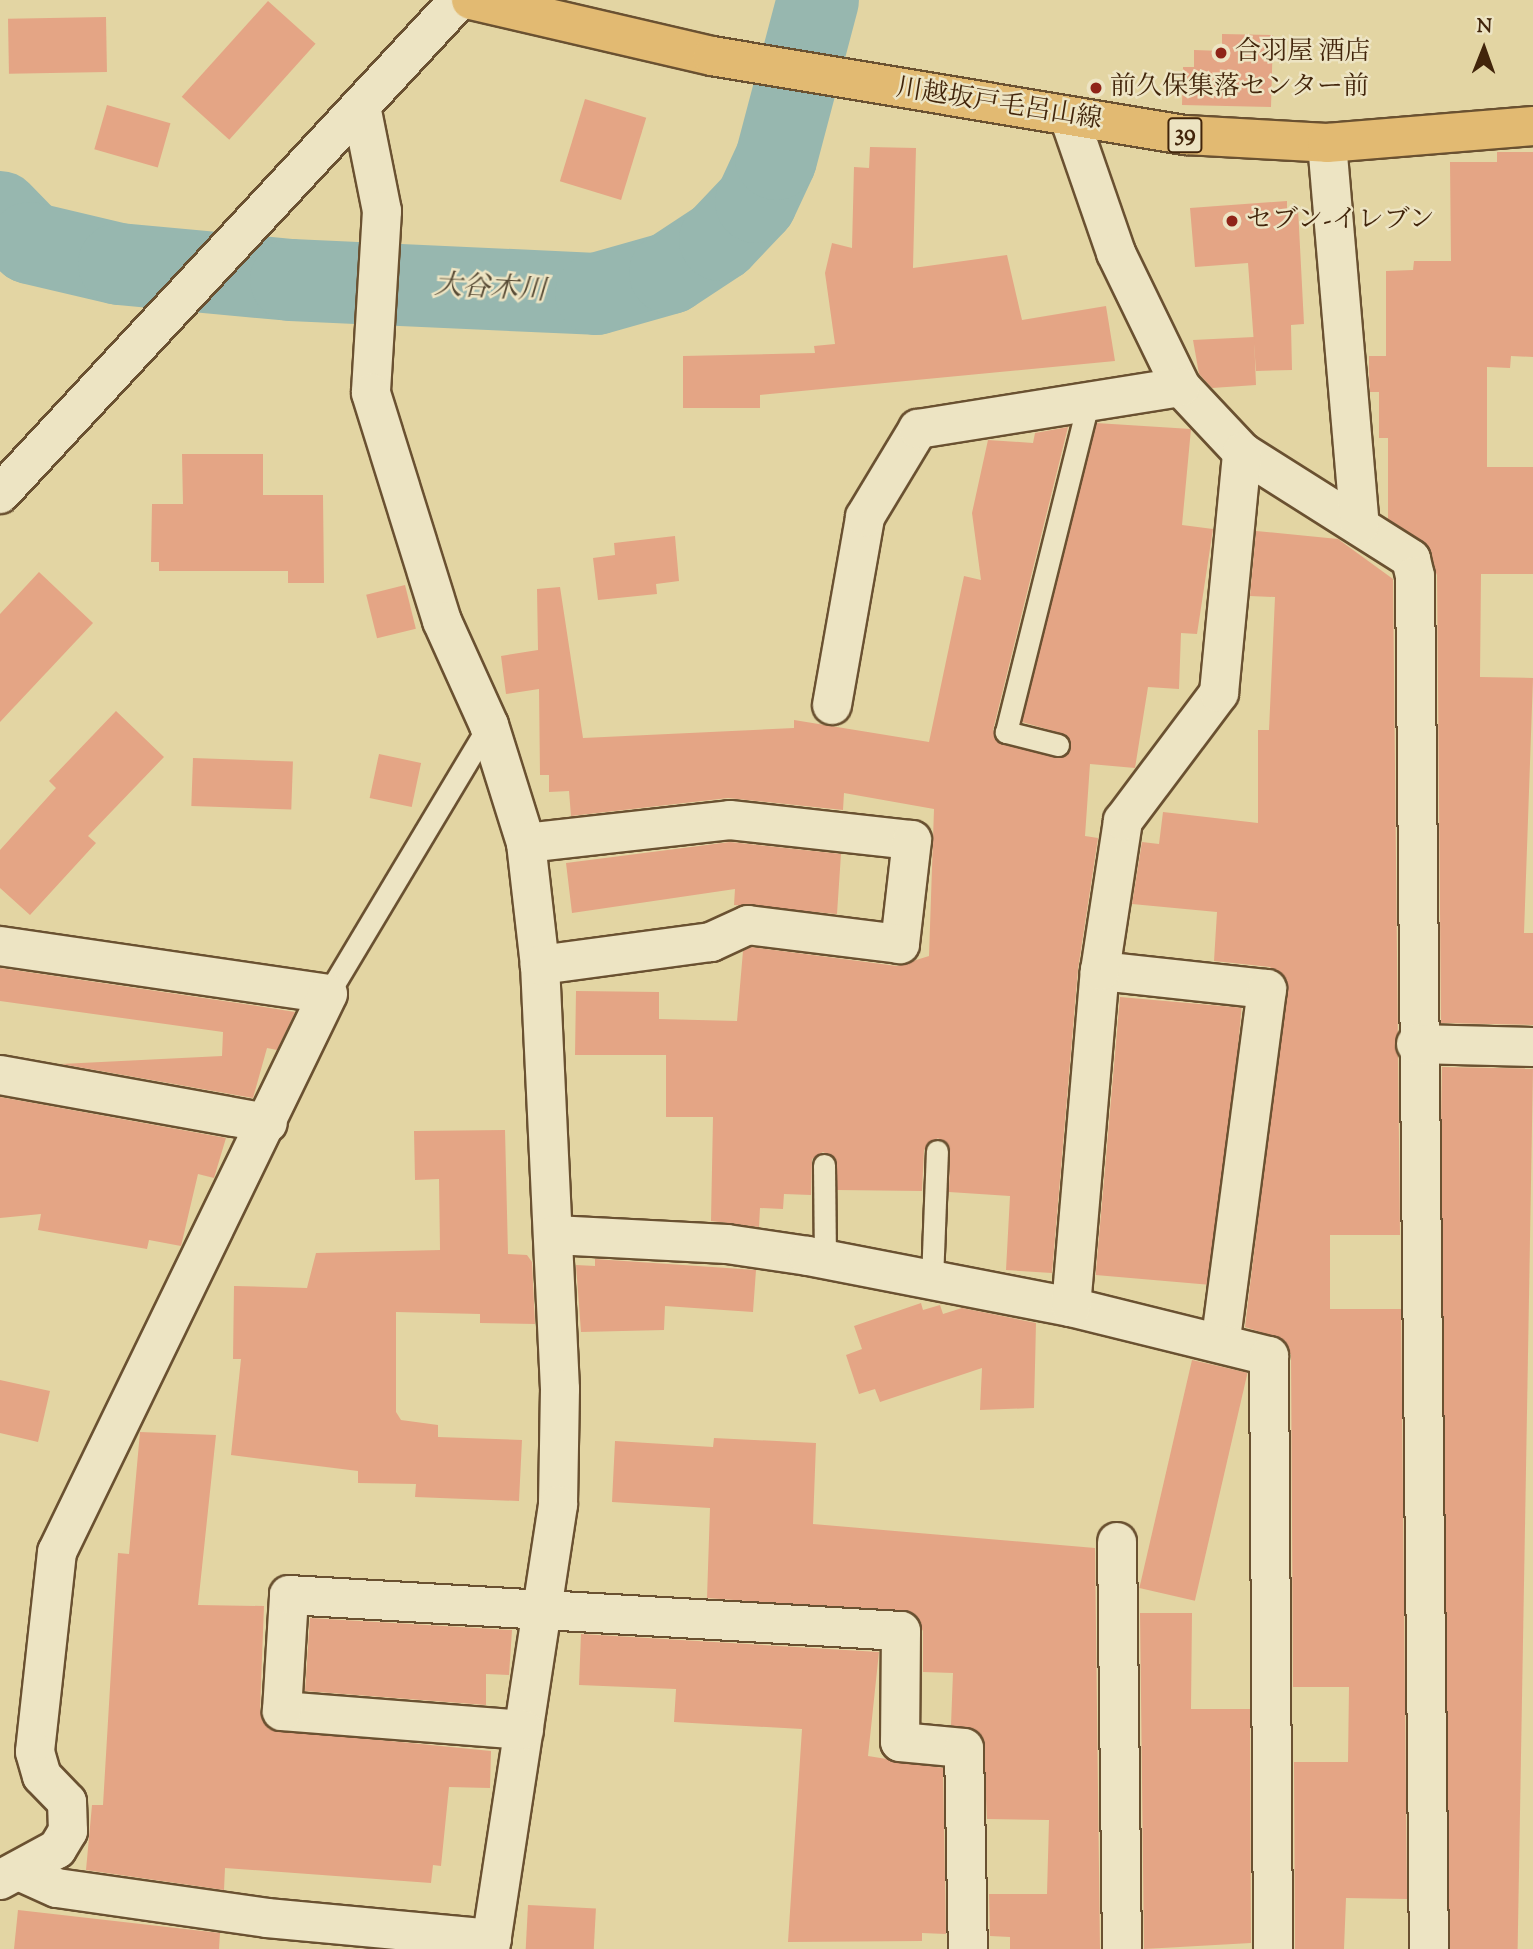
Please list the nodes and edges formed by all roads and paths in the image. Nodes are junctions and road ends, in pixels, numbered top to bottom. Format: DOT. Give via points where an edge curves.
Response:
graph roads {
  1 [pos="459,0"];
  2 [pos="471,0"];
  3 [pos="362,111"];
  4 [pos="1069,117"];
  5 [pos="1533,125"];
  6 [pos="1327,143"];
  7 [pos="1181,387"];
  8 [pos="1088,402"];
  9 [pos="1242,452"];
  10 [pos="0,494"];
  11 [pos="1360,525"];
  12 [pos="832,705"];
  13 [pos="489,725"];
  14 [pos="1058,745"];
  15 [pos="526,843"];
  16 [pos="0,946"];
  17 [pos="540,965"];
  18 [pos="1100,971"];
  19 [pos="328,995"];
  20 [pos="1416,1044"];
  21 [pos="1533,1047"];
  22 [pos="0,1075"];
  23 [pos="268,1123"];
  24 [pos="937,1151"];
  25 [pos="824,1165"];
  26 [pos="554,1236"];
  27 [pos="825,1259"];
  28 [pos="932,1280"];
  29 [pos="1071,1307"];
  30 [pos="1221,1340"];
  31 [pos="1117,1542"];
  32 [pos="541,1606"];
  33 [pos="524,1730"];
  34 [pos="12,1876"];
  35 [pos="491,1944"];
  36 [pos="968,1949"];
  37 [pos="1122,1949"];
  38 [pos="1273,1949"];
  39 [pos="1429,1949"];
  1 -- 3 [label="street"];
  2 -- 4 [label="main road, 川越坂戸毛呂山線 / 39" via="722,58"];
  3 -- 10 [label="street"];
  3 -- 13 [label="street" via="383,211 371,393 442,621"];
  4 -- 6 [label="main road, 川越坂戸毛呂山線 / 39" via="1186,135"];
  4 -- 7 [label="street" via="1116,253"];
  5 -- 6 [label="main road, 川越坂戸毛呂山線 / 39"];
  6 -- 11 [label="street"];
  7 -- 8 [label="street"];
  7 -- 9 [label="street"];
  8 -- 12 [label="street" via="918,429 864,517"];
  8 -- 14 [label="lane" via="1006,732"];
  9 -- 11 [label="street"];
  9 -- 18 [label="street" via="1219,693 1123,821"];
  11 -- 20 [label="street" via="1411,559 1415,576"];
  13 -- 15 [label="street"];
  13 -- 19 [label="lane" via="389,882"];
  15 -- 17 [label="street"];
  15 -- 17 [label="street" via="730,820 912,839 900,944 748,925 711,942"];
  16 -- 19 [label="street"];
  17 -- 26 [label="street"];
  18 -- 29 [label="street"];
  18 -- 30 [label="street" via="1266,989"];
  19 -- 23 [label="street"];
  20 -- 21 [label="street"];
  20 -- 39 [label="street"];
  22 -- 23 [label="street"];
  23 -- 34 [label="street" via="57,1552 36,1752 42,1776 67,1802 68,1831 57,1849"];
  24 -- 28 [label="lane"];
  25 -- 27 [label="lane"];
  26 -- 27 [label="street" via="727,1244"];
  26 -- 32 [label="street" via="558,1505"];
  27 -- 28 [label="street"];
  28 -- 29 [label="street"];
  29 -- 30 [label="street"];
  30 -- 38 [label="street" via="1269,1356"];
  31 -- 37 [label="street"];
  32 -- 33 [label="street"];
  32 -- 33 [label="street" via="289,1595 282,1711"];
  32 -- 36 [label="street" via="901,1631 900,1742 964,1748"];
  33 -- 35 [label="street"];
  34 -- 35 [label="street" via="57,1888 254,1917"];
}
